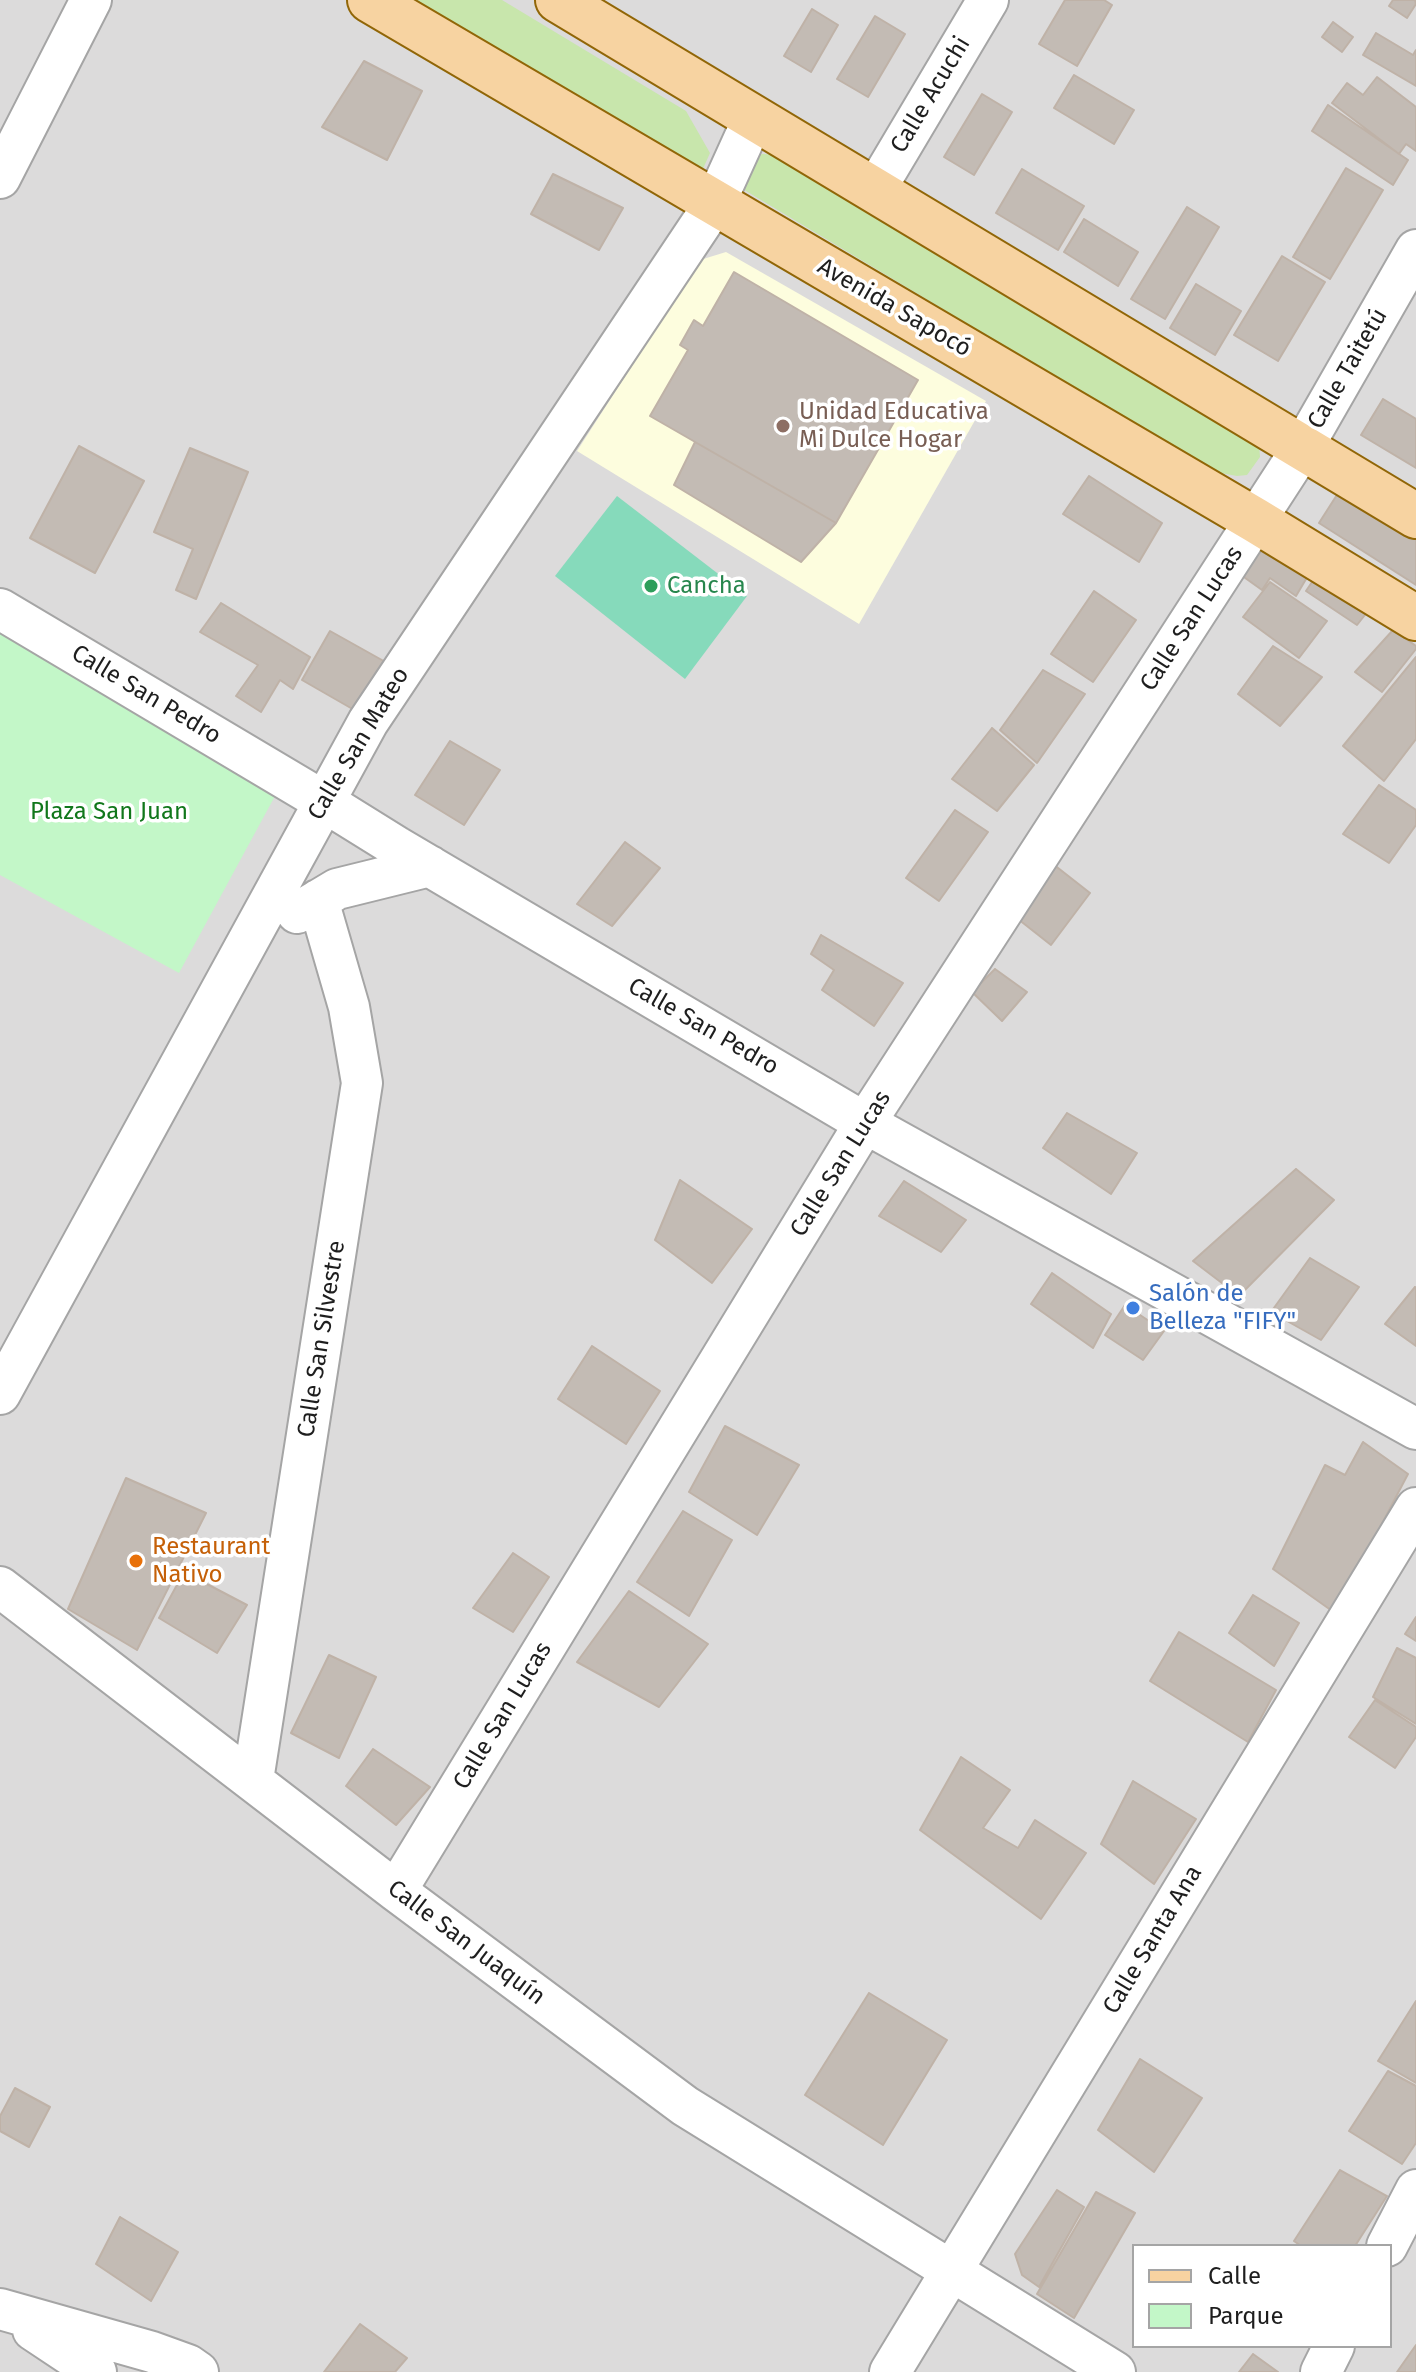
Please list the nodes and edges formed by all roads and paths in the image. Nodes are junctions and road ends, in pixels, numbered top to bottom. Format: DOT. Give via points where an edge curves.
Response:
graph roads {
  1 [pos="91,0"];
  2 [pos="370,0"];
  3 [pos="558,0"];
  4 [pos="988,0"];
  5 [pos="754,117"];
  6 [pos="0,178"];
  7 [pos="875,190"];
  8 [pos="715,203"];
  9 [pos="1416,250"];
  10 [pos="1303,447"];
  11 [pos="1416,516"];
  12 [pos="1255,520"];
  13 [pos="0,609"];
  14 [pos="1416,618"];
  15 [pos="323,801"];
  16 [pos="430,866"];
  17 [pos="318,900"];
  18 [pos="235,963"];
  19 [pos="865,1123"];
  20 [pos="0,1394"];
  21 [pos="1416,1429"];
  22 [pos="1416,1508"];
  23 [pos="0,1587"];
  24 [pos="253,1780"];
  25 [pos="396,1891"];
  26 [pos="1416,2190"];
  27 [pos="1388,2244"];
  28 [pos="952,2271"];
  29 [pos="1,2309"];
  30 [pos="1333,2348"];
  31 [pos="96,2372"];
  32 [pos="198,2372"];
  33 [pos="890,2372"];
  34 [pos="1115,2372"];
  35 [pos="1321,2372"];
  1 -- 6 [label="street"];
  2 -- 8 [label="main road, Avenida Sapocó"];
  3 -- 5 [label="main road"];
  4 -- 7 [label="street, Calle Acuchi"];
  5 -- 7 [label="main road"];
  5 -- 8 [label="street, Calle San Mateo"];
  7 -- 10 [label="main road"];
  8 -- 12 [label="main road, Avenida Sapocó"];
  8 -- 15 [label="street, Calle San Mateo" via="368,722"];
  9 -- 10 [label="street, Calle Taitetú"];
  10 -- 11 [label="main road"];
  10 -- 12 [label="street, Calle San Lucas"];
  12 -- 14 [label="main road, Avenida Sapocó"];
  12 -- 19 [label="street, Calle San Lucas"];
  13 -- 15 [label="street, Calle San Pedro"];
  15 -- 16 [label="street, Calle San Pedro"];
  15 -- 18 [label="street, Calle San Mateo"];
  16 -- 17 [label="street" via="337,889"];
  16 -- 19 [label="street, Calle San Pedro"];
  17 -- 18 [label="street" via="282,922"];
  17 -- 24 [label="street, Calle San Silvestre" via="349,1007 362,1083"];
  18 -- 20 [label="street, Calle San Mateo"];
  19 -- 21 [label="street, Calle San Pedro"];
  19 -- 25 [label="street, Calle San Lucas"];
  22 -- 28 [label="street, Calle Santa Ana"];
  23 -- 24 [label="street, Calle San Juaquín"];
  24 -- 25 [label="street, Calle San Juaquín"];
  25 -- 28 [label="street, Calle San Juaquín" via="685,2106"];
  26 -- 27 [label="street"];
  28 -- 33 [label="street, Calle Santa Ana"];
  28 -- 34 [label="street, Calle San Juaquín"];
  29 -- 31 [label="street"];
  29 -- 32 [label="street" via="152,2352"];
  30 -- 35 [label="street"];
}
